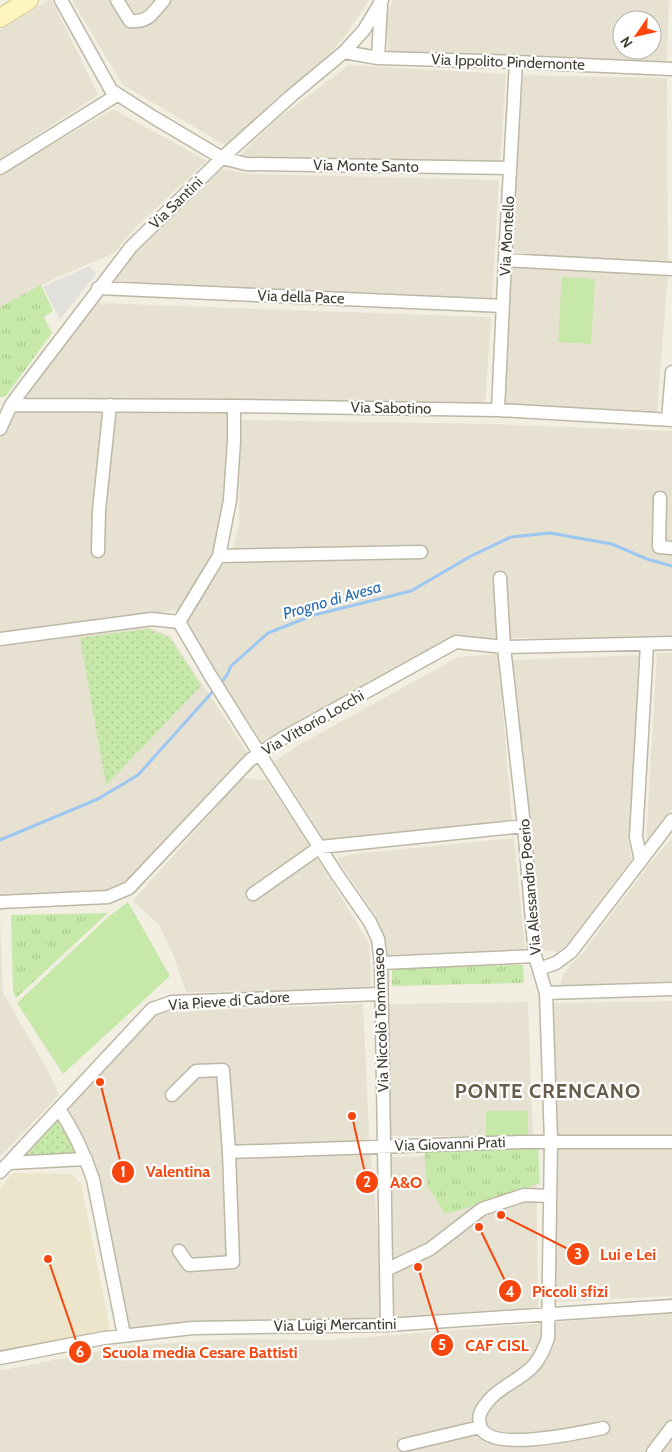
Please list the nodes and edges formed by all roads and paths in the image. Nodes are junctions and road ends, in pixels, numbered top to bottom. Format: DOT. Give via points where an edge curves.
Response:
graph roads {
  1 [pos="29,0"];
  2 [pos="61,0"];
  3 [pos="117,0"];
  4 [pos="164,0"];
  5 [pos="381,1"];
  6 [pos="0,18"];
  7 [pos="344,52"];
  8 [pos="378,58"];
  9 [pos="516,62"];
  10 [pos="672,69"];
  11 [pos="117,95"];
  12 [pos="222,158"];
  13 [pos="0,168"];
  14 [pos="510,168"];
  15 [pos="505,260"];
  16 [pos="672,269"];
  17 [pos="98,288"];
  18 [pos="503,306"];
  19 [pos="672,372"];
  20 [pos="11,405"];
  21 [pos="110,405"];
  22 [pos="234,406"];
  23 [pos="498,410"];
  24 [pos="670,420"];
  25 [pos="0,429"];
  26 [pos="660,498"];
  27 [pos="672,548"];
  28 [pos="98,551"];
  29 [pos="421,552"];
  30 [pos="219,556"];
  31 [pos="500,578"];
  32 [pos="180,622"];
  33 [pos="0,639"];
  34 [pos="672,643"];
  35 [pos="647,645"];
  36 [pos="504,647"];
  37 [pos="254,757"];
  38 [pos="672,820"];
  39 [pos="524,826"];
  40 [pos="320,847"];
  41 [pos="641,861"];
  42 [pos="253,894"];
  43 [pos="0,902"];
  44 [pos="535,956"];
  45 [pos="380,963"];
  46 [pos="539,969"];
  47 [pos="672,989"];
  48 [pos="546,993"];
  49 [pos="380,994"];
  50 [pos="172,1096"];
  51 [pos="59,1109"];
  52 [pos="551,1142"];
  53 [pos="672,1142"];
  54 [pos="384,1146"];
  55 [pos="228,1152"];
  56 [pos="86,1159"];
  57 [pos="5,1168"];
  58 [pos="550,1196"];
  59 [pos="179,1251"];
  60 [pos="386,1270"];
  61 [pos="672,1306"];
  62 [pos="548,1313"];
  63 [pos="387,1325"];
  64 [pos="124,1335"];
  65 [pos="0,1358"];
  66 [pos="480,1427"];
  67 [pos="672,1427"];
  68 [pos="603,1428"];
  69 [pos="404,1445"];
  70 [pos="653,1452"];
  1 -- 6 [label="street"];
  2 -- 11 [label="street" via="107,83"];
  3 -- 4 [label="street" via="130,21 141,23"];
  5 -- 7 [label="street, Via Santini" via="364,30"];
  5 -- 8 [label="street, Via Santini"];
  7 -- 8 [label="street, Via Ippolito Pindemonte"];
  7 -- 12 [label="street, Via Santini"];
  8 -- 9 [label="street, Via Ippolito Pindemonte"];
  9 -- 10 [label="street, Via Ippolito Pindemonte"];
  9 -- 14 [label="street, Via Montello"];
  11 -- 12 [label="street, Via Monte Santo"];
  11 -- 13 [label="street"];
  12 -- 14 [label="street, Via Monte Santo" via="246,164"];
  12 -- 17 [label="street, Via Santini" via="131,247"];
  14 -- 15 [label="street, Via Montello"];
  15 -- 16 [label="street"];
  15 -- 18 [label="street, Via Montello"];
  17 -- 18 [label="street, Via della Pace"];
  17 -- 20 [label="street, Via Santini"];
  18 -- 23 [label="street, Via Montello"];
  19 -- 24 [label="street"];
  20 -- 21 [label="street, Via Sabotino"];
  20 -- 25 [label="street, Via Santini"];
  21 -- 22 [label="street, Via Sabotino"];
  21 -- 28 [label="street"];
  22 -- 23 [label="street, Via Sabotino"];
  22 -- 30 [label="street" via="230,500"];
  23 -- 24 [label="street, Via Sabotino"];
  26 -- 27 [label="street" via="659,547"];
  29 -- 30 [label="street"];
  30 -- 32 [label="street"];
  31 -- 36 [label="street, Via Alessandro Poerio"];
  32 -- 33 [label="street" via="152,619"];
  32 -- 37 [label="street, Via Niccolò Tommaseo" via="224,696"];
  34 -- 35 [label="street, Via Vittorio Locchi"];
  35 -- 36 [label="street, Via Vittorio Locchi"];
  35 -- 41 [label="street" via="636,837"];
  36 -- 37 [label="street, Via Vittorio Locchi" via="456,642"];
  36 -- 39 [label="street, Via Alessandro Poerio"];
  37 -- 40 [label="street, Via Niccolò Tommaseo"];
  37 -- 43 [label="street, Via Vittorio Locchi" via="129,888 108,897"];
  38 -- 41 [label="street"];
  39 -- 40 [label="street"];
  39 -- 44 [label="street, Via Alessandro Poerio"];
  40 -- 42 [label="street"];
  40 -- 45 [label="street, Via Niccolò Tommaseo" via="370,922 378,939"];
  41 -- 46 [label="street" via="571,952 556,963"];
  44 -- 45 [label="street"];
  44 -- 46 [label="street, Via Alessandro Poerio"];
  45 -- 49 [label="street, Via Niccolò Tommaseo"];
  46 -- 48 [label="street, Via Alessandro Poerio"];
  47 -- 48 [label="street"];
  48 -- 52 [label="street, Via Alessandro Poerio"];
  49 -- 51 [label="street, Via Pieve di Cadore" via="172,1002 152,1009"];
  49 -- 54 [label="street, Via Niccolò Tommaseo"];
  50 -- 55 [label="street" via="196,1071 223,1070"];
  51 -- 56 [label="street"];
  51 -- 57 [label="street, Via Pieve di Cadore"];
  52 -- 53 [label="street, Via Giovanni Prati"];
  52 -- 54 [label="street, Via Giovanni Prati"];
  52 -- 58 [label="street, Via Alessandro Poerio"];
  54 -- 55 [label="street, Via Giovanni Prati"];
  54 -- 60 [label="street, Via Niccolò Tommaseo"];
  55 -- 59 [label="street" via="234,1262 189,1266"];
  56 -- 57 [label="street"];
  56 -- 64 [label="street" via="93,1179"];
  58 -- 60 [label="street" via="524,1195 482,1209 430,1249"];
  58 -- 62 [label="street, Via Alessandro Poerio"];
  60 -- 63 [label="street, Via Niccolò Tommaseo"];
  61 -- 62 [label="street, Via Luigi Mercantini"];
  62 -- 63 [label="street, Via Luigi Mercantini"];
  62 -- 66 [label="street, Via Alessandro Poerio" via="548,1338 534,1366 492,1396 479,1412"];
  63 -- 64 [label="street, Via Luigi Mercantini" via="193,1328"];
  64 -- 65 [label="street, Via Luigi Mercantini"];
  66 -- 68 [label="street" via="490,1440 513,1444 535,1443"];
  66 -- 69 [label="street"];
  67 -- 70 [label="street"];
}
